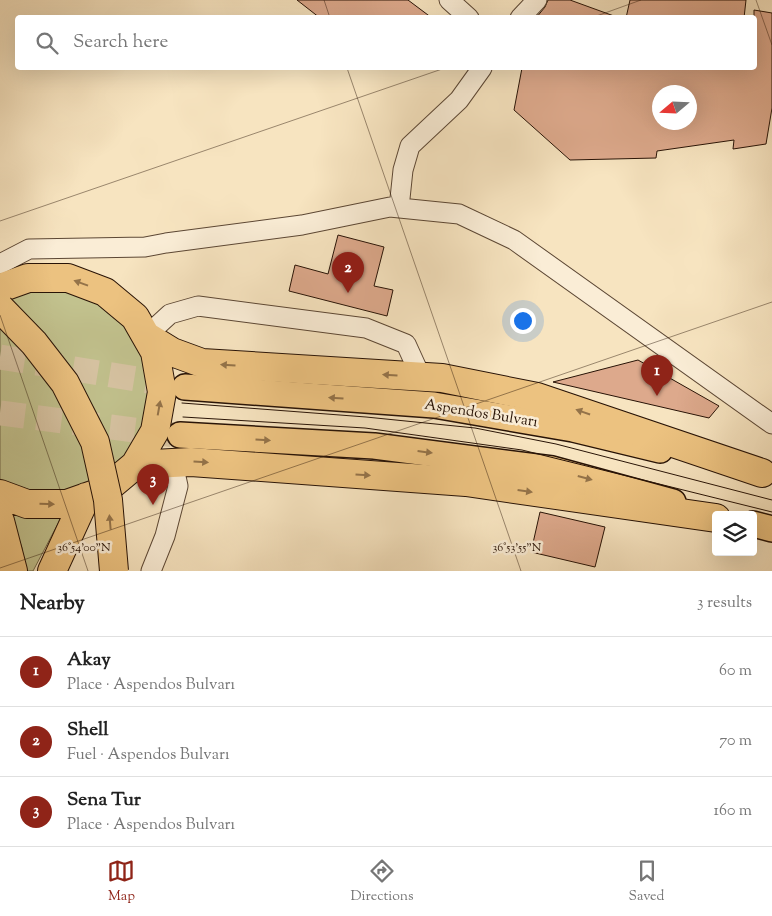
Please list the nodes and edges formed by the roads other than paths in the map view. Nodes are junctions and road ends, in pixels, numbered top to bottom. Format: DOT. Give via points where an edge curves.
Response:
graph roads {
  1 [pos="449,0"];
  2 [pos="537,0"];
  3 [pos="466,15"];
  4 [pos="523,15"];
  5 [pos="481,70"];
  6 [pos="399,208"];
  7 [pos="4,276"];
  8 [pos="0,308"];
  9 [pos="146,336"];
  10 [pos="421,377"];
  11 [pos="185,387"];
  12 [pos="772,424"];
  13 [pos="180,435"];
  14 [pos="173,463"];
  15 [pos="135,465"];
  16 [pos="767,475"];
  17 [pos="0,494"];
  18 [pos="86,497"];
  19 [pos="712,513"];
  20 [pos="712,517"];
  21 [pos="0,521"];
  22 [pos="757,525"];
  23 [pos="772,529"];
  24 [pos="13,571"];
  25 [pos="52,571"];
  26 [pos="114,571"];
  27 [pos="151,571"];
  1 -- 3 [label="street"];
  2 -- 4 [label="street"];
  5 -- 6 [label="street" via="459,100 410,146"];
  6 -- 7 [label="street" via="145,247 29,248"];
  6 -- 12 [label="street" via="459,214 514,240"];
  9 -- 7 [label="highway, one-way" via="135,318 105,292 68,278"];
  26 -- 8 [label="highway, one-way, bridge" via="108,500 95,442 65,383 34,343"];
  10 -- 9 [label="highway, one-way" via="202,363 172,352"];
  9 -- 10 [label="street" via="170,314 198,306 366,328 406,344"];
  15 -- 9 [label="highway, one-way" via="155,431 162,392 155,352"];
  16 -- 10 [label="highway, one-way" via="538,397 442,378"];
  16 -- 11 [label="main road, Aspendos Bulvarı, one-way" via="573,429 434,405"];
  13 -- 19 [label="main road, one-way" via="374,446 552,469"];
  14 -- 15 [label="highway"];
  14 -- 20 [label="highway, one-way" via="466,482"];
  14 -- 27 [label="street" via="178,486 165,536"];
  15 -- 18 [label="highway" via="104,491"];
  17 -- 18 [label="highway, one-way" via="27,504 67,504"];
  18 -- 25 [label="highway"];
  21 -- 24 [label="highway"];
  22 -- 23 [label="main road"];
}
